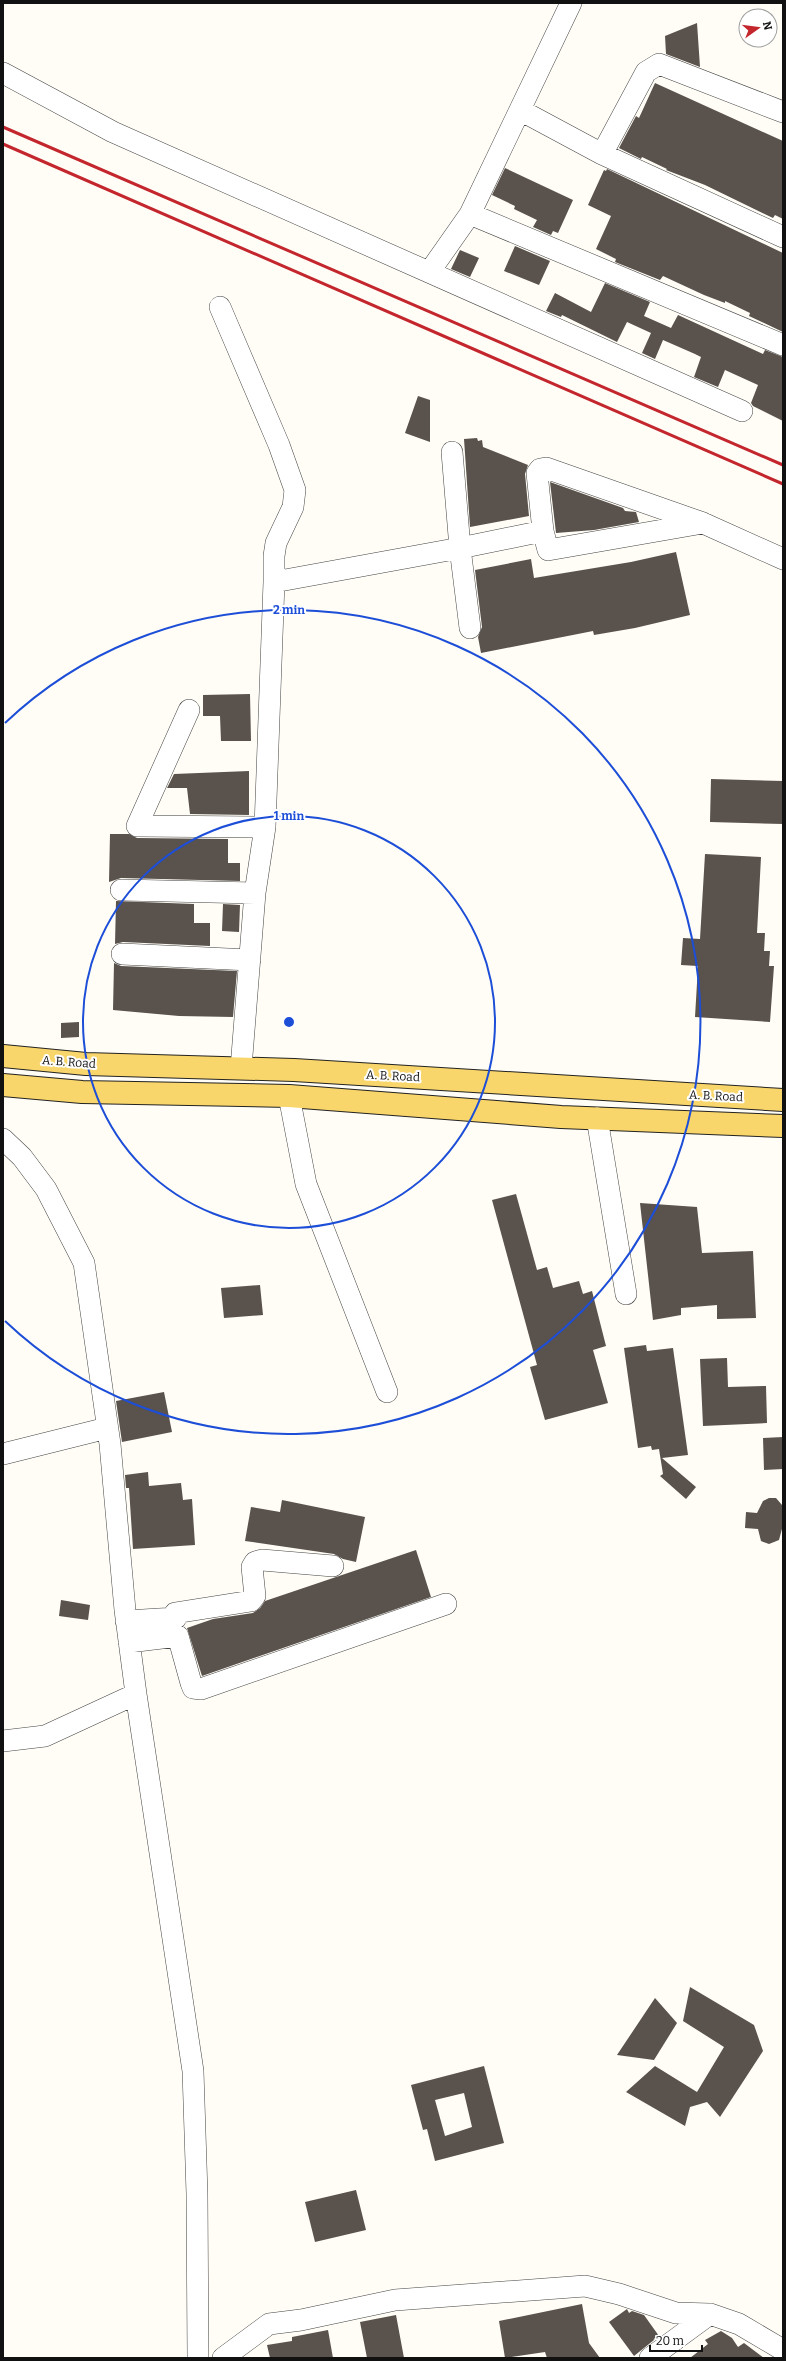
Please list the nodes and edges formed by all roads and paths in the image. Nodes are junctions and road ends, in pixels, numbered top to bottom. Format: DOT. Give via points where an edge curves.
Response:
graph roads {
  1 [pos="571,3"];
  2 [pos="3,73"];
  3 [pos="520,110"];
  4 [pos="783,112"];
  5 [pos="602,154"];
  6 [pos="470,214"];
  7 [pos="783,237"];
  8 [pos="430,271"];
  9 [pos="220,307"];
  10 [pos="783,345"];
  11 [pos="742,411"];
  12 [pos="452,452"];
  13 [pos="703,524"];
  14 [pos="543,531"];
  15 [pos="460,548"];
  16 [pos="783,559"];
  17 [pos="274,582"];
  18 [pos="470,628"];
  19 [pos="189,710"];
  20 [pos="265,827"];
  21 [pos="122,890"];
  22 [pos="255,893"];
  23 [pos="122,954"];
  24 [pos="250,960"];
  25 [pos="5,1056"];
  26 [pos="241,1068"];
  27 [pos="4,1085"];
  28 [pos="289,1096"];
  29 [pos="783,1100"];
  30 [pos="597,1118"];
  31 [pos="783,1126"];
  32 [pos="3,1140"];
  33 [pos="626,1294"];
  34 [pos="387,1392"];
  35 [pos="107,1428"];
  36 [pos="3,1454"];
  37 [pos="333,1566"];
  38 [pos="446,1604"];
  39 [pos="126,1621"];
  40 [pos="177,1627"];
  41 [pos="129,1642"];
  42 [pos="136,1694"];
  43 [pos="3,1741"];
  44 [pos="710,2314"];
  45 [pos="783,2350"];
  46 [pos="198,2358"];
  47 [pos="223,2358"];
  48 [pos="650,2358"];
  1 -- 3 [label="street"];
  2 -- 8 [label="street" via="112,132"];
  3 -- 5 [label="street"];
  3 -- 6 [label="street"];
  4 -- 5 [label="street" via="659,64 646,72"];
  5 -- 7 [label="street"];
  6 -- 8 [label="street"];
  6 -- 10 [label="street"];
  8 -- 11 [label="street"];
  9 -- 17 [label="street" via="279,445 295,490 293,507 276,543"];
  12 -- 15 [label="street"];
  13 -- 14 [label="street" via="548,550"];
  13 -- 14 [label="street" via="546,468 540,469 537,473"];
  13 -- 16 [label="street"];
  14 -- 15 [label="street"];
  15 -- 17 [label="street"];
  15 -- 18 [label="street"];
  17 -- 20 [label="street"];
  19 -- 20 [label="street" via="136,826"];
  20 -- 22 [label="street"];
  21 -- 22 [label="street"];
  22 -- 24 [label="street"];
  23 -- 24 [label="street"];
  24 -- 26 [label="street"];
  25 -- 26 [label="main road, A. B. Road" via="86,1064"];
  26 -- 29 [label="main road, A. B. Road"];
  27 -- 28 [label="main road" via="82,1092"];
  28 -- 30 [label="main road"];
  28 -- 34 [label="street" via="306,1184"];
  30 -- 31 [label="main road"];
  30 -- 33 [label="street"];
  32 -- 35 [label="street" via="22,1157 46,1190 84,1263"];
  35 -- 36 [label="street"];
  35 -- 39 [label="street"];
  37 -- 40 [label="street" via="262,1560 255,1562 252,1567 255,1596 251,1600 175,1613"];
  38 -- 40 [label="street" via="201,1689 193,1688 191,1683"];
  39 -- 40 [label="street"];
  39 -- 41 [label="street"];
  40 -- 41 [label="street"];
  41 -- 42 [label="street"];
  42 -- 43 [label="street" via="45,1736"];
  42 -- 46 [label="street" via="193,2071"];
  44 -- 45 [label="street" via="739,2324"];
  44 -- 47 [label="street" via="676,2313 619,2294 585,2286 395,2300 301,2320 269,2324"];
  44 -- 48 [label="street"];
}
